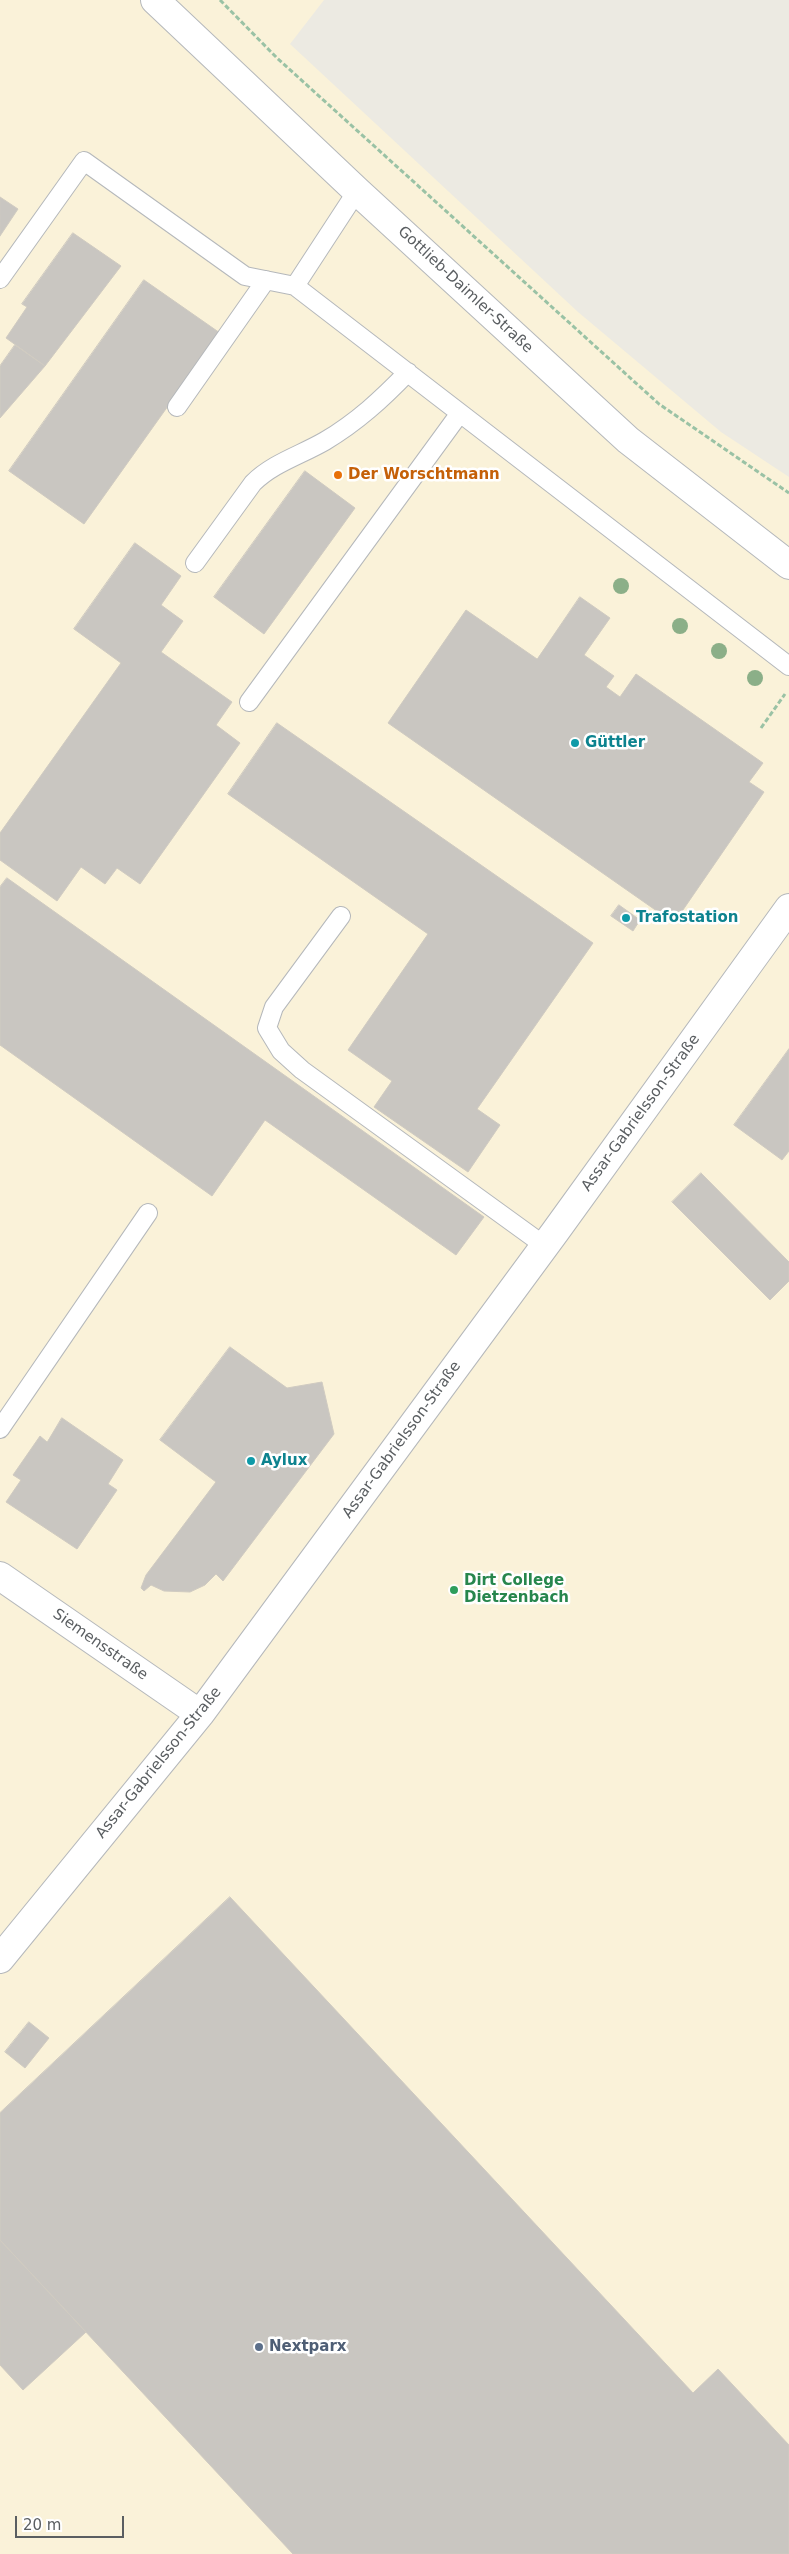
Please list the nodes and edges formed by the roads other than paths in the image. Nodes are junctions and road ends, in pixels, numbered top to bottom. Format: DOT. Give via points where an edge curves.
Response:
graph roads {
  1 [pos="155,0"];
  2 [pos="358,191"];
  3 [pos="0,280"];
  4 [pos="266,280"];
  5 [pos="295,286"];
  6 [pos="408,372"];
  7 [pos="177,407"];
  8 [pos="460,414"];
  9 [pos="195,563"];
  10 [pos="789,565"];
  11 [pos="789,666"];
  12 [pos="249,702"];
  13 [pos="789,908"];
  14 [pos="341,916"];
  15 [pos="148,1213"];
  16 [pos="545,1246"];
  17 [pos="0,1429"];
  18 [pos="0,1576"];
  19 [pos="200,1714"];
  20 [pos="0,1959"];
  1 -- 2 [label="street, Gottlieb-Daimler-Straße"];
  2 -- 5 [label="lane"];
  2 -- 10 [label="street, Gottlieb-Daimler-Straße" via="628,440"];
  3 -- 4 [label="lane" via="84,161 245,276"];
  4 -- 5 [label="lane"];
  4 -- 7 [label="lane"];
  5 -- 6 [label="lane"];
  6 -- 8 [label="lane"];
  6 -- 9 [label="lane" via="359,420 262,474"];
  8 -- 11 [label="lane"];
  8 -- 12 [label="lane"];
  13 -- 16 [label="street, Assar-Gabrielsson-Straße"];
  14 -- 16 [label="lane" via="274,1007 267,1028 281,1051 302,1070"];
  15 -- 17 [label="lane"];
  16 -- 19 [label="street, Assar-Gabrielsson-Straße"];
  18 -- 19 [label="street, Siemensstraße"];
  19 -- 20 [label="street, Assar-Gabrielsson-Straße"];
}
